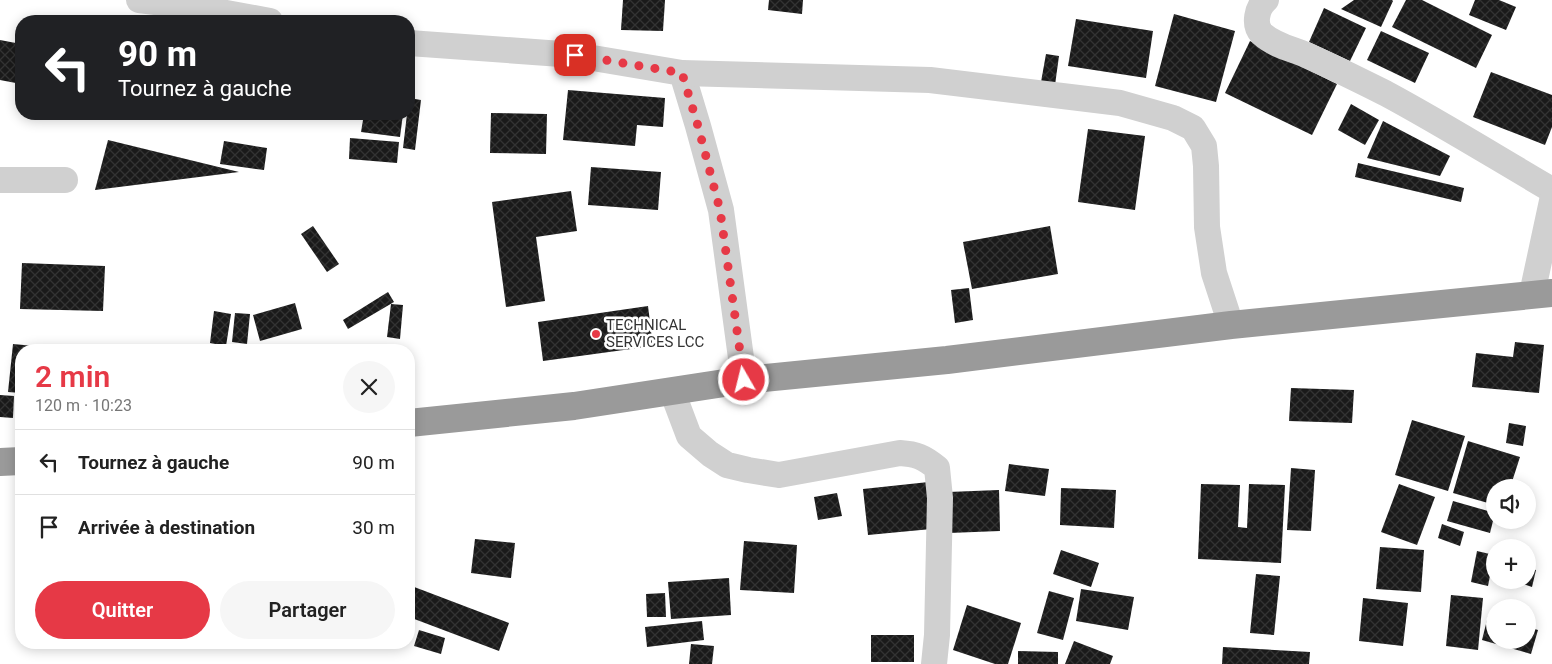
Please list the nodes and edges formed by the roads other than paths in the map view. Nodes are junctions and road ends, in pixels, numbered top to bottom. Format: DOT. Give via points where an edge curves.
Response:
graph roads {
  1 [pos="139,0"];
  2 [pos="1266,0"];
  3 [pos="237,15"];
  4 [pos="415,43"];
  5 [pos="682,73"];
  6 [pos="0,180"];
  7 [pos="65,180"];
  8 [pos="1552,190"];
  9 [pos="1552,201"];
  10 [pos="1542,294"];
  11 [pos="1231,325"];
  12 [pos="744,380"];
  13 [pos="672,391"];
  14 [pos="415,422"];
  15 [pos="15,461"];
  16 [pos="0,462"];
  17 [pos="934,664"];
  1 -- 3 [label="street"];
  2 -- 8 [label="street" via="1258,12 1257,23 1261,33 1385,94"];
  4 -- 5 [label="street" via="575,55"];
  5 -- 11 [label="street" via="930,80 1120,104 1186,124 1193,128 1204,146 1207,227 1214,273"];
  5 -- 12 [label="street" via="720,210"];
  6 -- 7 [label="street"];
  9 -- 10 [label="street"];
  10 -- 11 [label="highway"];
  11 -- 12 [label="highway" via="947,360"];
  12 -- 13 [label="highway"];
  13 -- 14 [label="highway" via="574,406"];
  13 -- 17 [label="street" via="689,436 727,465 779,475 900,453 916,454 937,468 940,498"];
  15 -- 16 [label="highway"];
}
